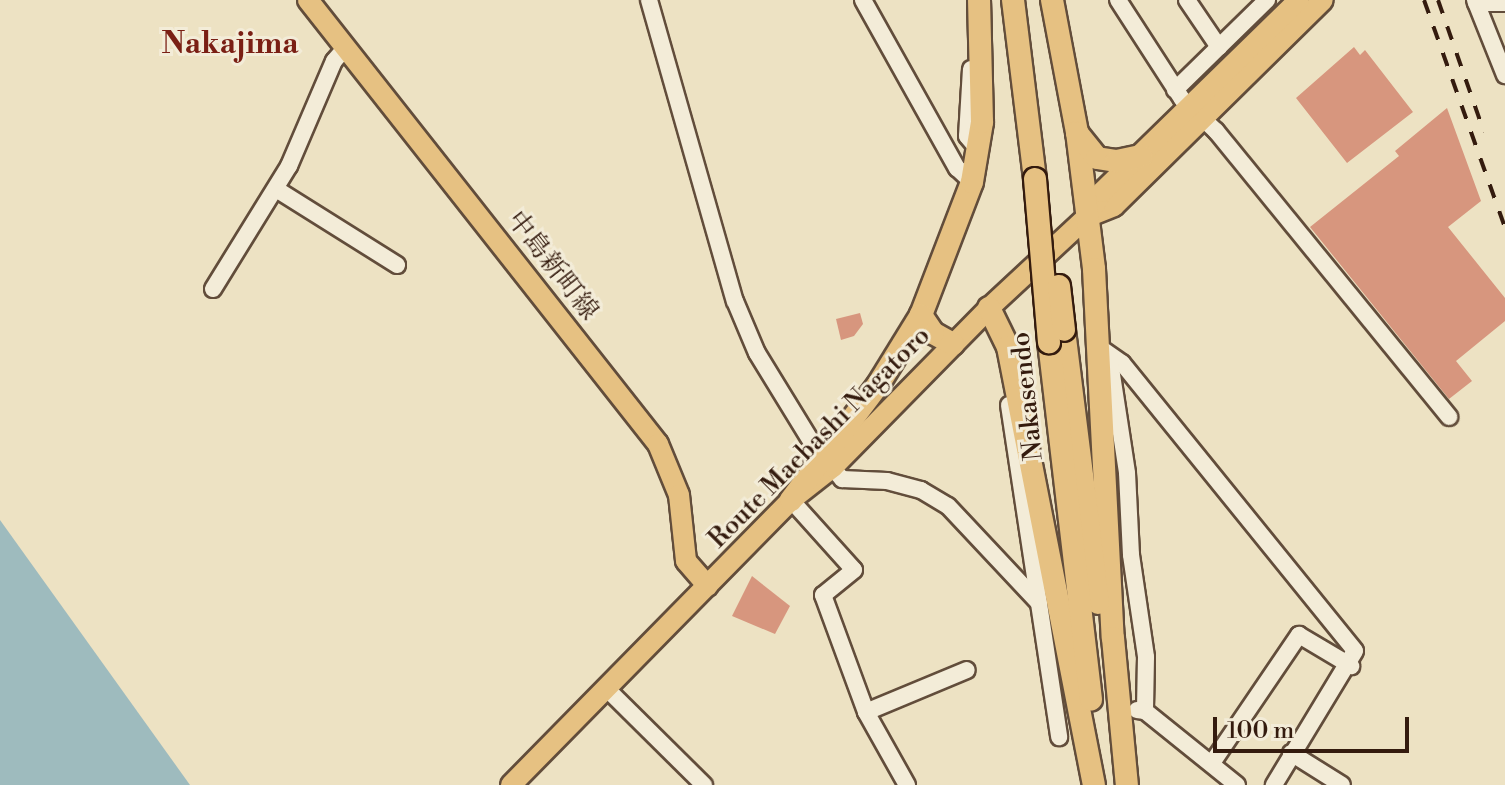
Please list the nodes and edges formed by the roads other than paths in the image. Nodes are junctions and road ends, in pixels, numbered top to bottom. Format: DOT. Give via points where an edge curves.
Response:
graph roads {
  1 [pos="308,0"];
  2 [pos="649,0"];
  3 [pos="863,0"];
  4 [pos="968,0"];
  5 [pos="979,0"];
  6 [pos="1013,0"];
  7 [pos="1028,0"];
  8 [pos="1052,0"];
  9 [pos="1118,0"];
  10 [pos="1187,0"];
  11 [pos="1267,0"];
  12 [pos="1299,0"];
  13 [pos="1323,0"];
  14 [pos="1475,2"];
  15 [pos="1505,3"];
  16 [pos="346,47"];
  17 [pos="1219,47"];
  18 [pos="1505,75"];
  19 [pos="1189,105"];
  20 [pos="1077,132"];
  21 [pos="978,149"];
  22 [pos="1141,156"];
  23 [pos="1041,176"];
  24 [pos="972,182"];
  25 [pos="276,189"];
  26 [pos="1087,217"];
  27 [pos="397,265"];
  28 [pos="213,289"];
  29 [pos="989,308"];
  30 [pos="921,315"];
  31 [pos="1057,336"];
  32 [pos="953,344"];
  33 [pos="1104,351"];
  34 [pos="1004,368"];
  35 [pos="1449,417"];
  36 [pos="828,461"];
  37 [pos="791,500"];
  38 [pos="708,586"];
  39 [pos="1039,603"];
  40 [pos="1351,666"];
  41 [pos="967,670"];
  42 [pos="602,696"];
  43 [pos="866,712"];
  44 [pos="1059,737"];
  45 [pos="1291,753"];
  46 [pos="1212,763"];
  47 [pos="511,785"];
  48 [pos="704,785"];
  49 [pos="907,785"];
  50 [pos="1096,785"];
  51 [pos="1114,785"];
  52 [pos="1127,785"];
  53 [pos="1237,785"];
  54 [pos="1274,785"];
  55 [pos="1342,785"];
  1 -- 16 [label="main road, 中島新町線"];
  2 -- 36 [label="street" via="735,301 757,353"];
  3 -- 24 [label="street" via="957,168"];
  4 -- 21 [label="street" via="972,35 967,136"];
  5 -- 21 [label="highway"];
  6 -- 23 [label="highway, Nakasendo"];
  7 -- 23 [label="highway, Nakasendo"];
  8 -- 20 [label="highway"];
  9 -- 19 [label="street"];
  10 -- 17 [label="street"];
  11 -- 17 [label="street"];
  12 -- 19 [label="main road, Route Maebashi Nagatoro"];
  13 -- 19 [label="main road, Route Maebashi Nagatoro"];
  14 -- 15 [label="street"];
  14 -- 18 [label="street"];
  16 -- 25 [label="street" via="334,61 307,133"];
  16 -- 38 [label="main road, 中島新町線" via="658,444 679,495 686,561"];
  17 -- 19 [label="street"];
  19 -- 22 [label="main road, Route Maebashi Nagatoro"];
  19 -- 26 [label="main road, Route Maebashi Nagatoro" via="1114,206"];
  19 -- 35 [label="street"];
  20 -- 22 [label="highway" via="1097,158"];
  20 -- 26 [label="highway"];
  21 -- 24 [label="highway"];
  22 -- 26 [label="main road, Route Maebashi Nagatoro" via="1102,192"];
  23 -- 31 [label="highway, Nakasendo, bridge"];
  24 -- 30 [label="highway"];
  25 -- 27 [label="street"];
  25 -- 28 [label="street"];
  26 -- 29 [label="main road, Route Maebashi Nagatoro"];
  26 -- 33 [label="highway"];
  29 -- 32 [label="main road, Route Maebashi Nagatoro"];
  29 -- 50 [label="highway" via="1008,347"];
  30 -- 32 [label="highway" via="933,333"];
  30 -- 36 [label="highway"];
  31 -- 50 [label="highway, Nakasendo"];
  31 -- 51 [label="highway, Nakasendo" via="1103,641"];
  32 -- 36 [label="main road, Route Maebashi Nagatoro"];
  33 -- 40 [label="street" via="1122,363 1353,645"];
  33 -- 46 [label="street" via="1127,473 1131,555 1146,657 1140,711"];
  33 -- 52 [label="highway" via="1113,638"];
  34 -- 39 [label="street"];
  36 -- 37 [label="highway"];
  36 -- 39 [label="street" via="842,479 887,481 921,490 948,506"];
  37 -- 38 [label="main road, Route Maebashi Nagatoro"];
  37 -- 43 [label="street" via="854,570 823,595"];
  38 -- 42 [label="main road, Route Maebashi Nagatoro"];
  39 -- 44 [label="street" via="1059,693"];
  40 -- 45 [label="street"];
  40 -- 46 [label="street" via="1299,635"];
  41 -- 43 [label="street"];
  42 -- 47 [label="main road, Route Maebashi Nagatoro"];
  42 -- 48 [label="street"];
  43 -- 49 [label="street"];
  45 -- 54 [label="street"];
  45 -- 55 [label="street"];
  46 -- 53 [label="street"];
}
